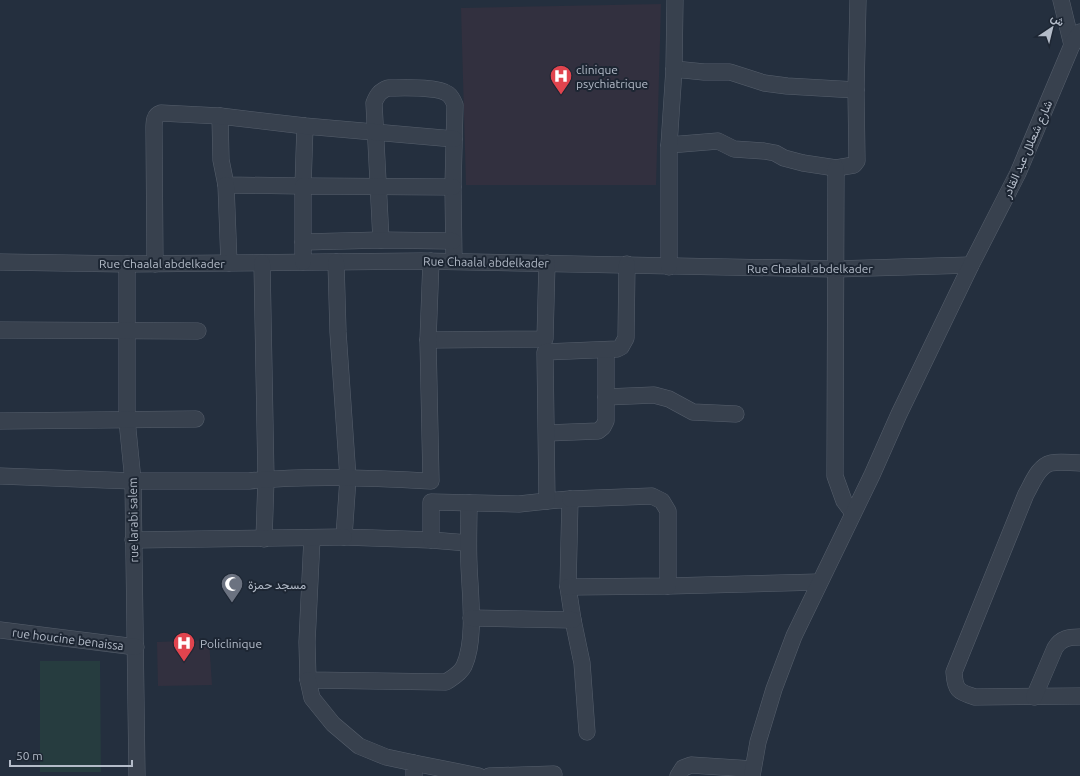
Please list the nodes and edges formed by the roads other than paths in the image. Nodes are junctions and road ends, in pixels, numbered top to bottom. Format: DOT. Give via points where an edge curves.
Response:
graph roads {
  1 [pos="674,0"];
  2 [pos="858,0"];
  3 [pos="1060,0"];
  4 [pos="1076,38"];
  5 [pos="674,69"];
  6 [pos="856,90"];
  7 [pos="220,116"];
  8 [pos="305,126"];
  9 [pos="375,133"];
  10 [pos="454,139"];
  11 [pos="669,145"];
  12 [pos="836,168"];
  13 [pos="226,185"];
  14 [pos="303,186"];
  15 [pos="378,186"];
  16 [pos="453,187"];
  17 [pos="381,240"];
  18 [pos="453,241"];
  19 [pos="303,242"];
  20 [pos="431,261"];
  21 [pos="454,261"];
  22 [pos="0,262"];
  23 [pos="303,262"];
  24 [pos="336,262"];
  25 [pos="229,263"];
  26 [pos="262,263"];
  27 [pos="546,263"];
  28 [pos="127,264"];
  29 [pos="155,264"];
  30 [pos="627,264"];
  31 [pos="971,264"];
  32 [pos="669,267"];
  33 [pos="835,269"];
  34 [pos="0,330"];
  35 [pos="127,330"];
  36 [pos="198,331"];
  37 [pos="428,340"];
  38 [pos="545,346"];
  39 [pos="606,350"];
  40 [pos="606,397"];
  41 [pos="736,414"];
  42 [pos="196,419"];
  43 [pos="127,420"];
  44 [pos="0,421"];
  45 [pos="547,433"];
  46 [pos="1080,463"];
  47 [pos="0,476"];
  48 [pos="348,478"];
  49 [pos="266,479"];
  50 [pos="133,481"];
  51 [pos="431,481"];
  52 [pos="570,499"];
  53 [pos="547,501"];
  54 [pos="431,502"];
  55 [pos="469,503"];
  56 [pos="853,513"];
  57 [pos="344,537"];
  58 [pos="312,538"];
  59 [pos="264,539"];
  60 [pos="133,540"];
  61 [pos="431,540"];
  62 [pos="468,543"];
  63 [pos="819,582"];
  64 [pos="668,586"];
  65 [pos="568,587"];
  66 [pos="471,618"];
  67 [pos="572,620"];
  68 [pos="0,630"];
  69 [pos="1080,637"];
  70 [pos="136,647"];
  71 [pos="308,680"];
  72 [pos="1080,696"];
  73 [pos="1034,697"];
  74 [pos="587,732"];
  75 [pos="414,769"];
  76 [pos="752,772"];
  77 [pos="554,774"];
  78 [pos="137,776"];
  79 [pos="479,776"];
  80 [pos="489,776"];
  81 [pos="678,776"];
  1 -- 5 [label="street"];
  2 -- 6 [label="street"];
  3 -- 4 [label="street"];
  4 -- 31 [label="street, شارع شعلال عبد القادر" via="1018,173"];
  5 -- 6 [label="street" via="730,72 764,83 788,86"];
  5 -- 11 [label="street"];
  6 -- 12 [label="street" via="857,161 852,166"];
  7 -- 8 [label="street"];
  7 -- 13 [label="street" via="221,160"];
  7 -- 29 [label="street" via="161,113 154,120 159,203"];
  8 -- 9 [label="street"];
  8 -- 14 [label="street"];
  9 -- 10 [label="street"];
  9 -- 10 [label="street" via="374,103 382,90 433,90 447,94 455,104"];
  9 -- 15 [label="street"];
  10 -- 16 [label="street"];
  11 -- 12 [label="street" via="718,141 734,149 775,153 792,161"];
  11 -- 32 [label="street"];
  12 -- 33 [label="street"];
  13 -- 14 [label="street"];
  13 -- 25 [label="street"];
  14 -- 15 [label="street"];
  14 -- 19 [label="street"];
  15 -- 16 [label="street"];
  15 -- 17 [label="street"];
  16 -- 18 [label="street"];
  17 -- 18 [label="street"];
  17 -- 19 [label="street"];
  18 -- 21 [label="street"];
  19 -- 23 [label="street"];
  20 -- 21 [label="street, Rue Chaalal abdelkader"];
  20 -- 24 [label="street, Rue Chaalal abdelkader"];
  20 -- 37 [label="street"];
  21 -- 27 [label="street, Rue Chaalal abdelkader"];
  22 -- 28 [label="street, Rue Chaalal abdelkader"];
  23 -- 24 [label="street, Rue Chaalal abdelkader"];
  23 -- 26 [label="street, Rue Chaalal abdelkader"];
  24 -- 48 [label="street"];
  25 -- 26 [label="street, Rue Chaalal abdelkader"];
  25 -- 29 [label="street, Rue Chaalal abdelkader"];
  26 -- 49 [label="street"];
  27 -- 30 [label="street, Rue Chaalal abdelkader"];
  27 -- 38 [label="street"];
  28 -- 29 [label="street, Rue Chaalal abdelkader"];
  28 -- 35 [label="street, rue larabi salem"];
  30 -- 32 [label="street, Rue Chaalal abdelkader"];
  30 -- 39 [label="street" via="626,338 621,347"];
  31 -- 33 [label="street, Rue Chaalal abdelkader"];
  31 -- 56 [label="street, شارع شعلال عبد القادر"];
  32 -- 33 [label="street, Rue Chaalal abdelkader"];
  33 -- 56 [label="street" via="835,476 844,501"];
  34 -- 35 [label="street"];
  35 -- 36 [label="street"];
  35 -- 43 [label="street, rue larabi salem"];
  37 -- 38 [label="street"];
  37 -- 51 [label="street"];
  38 -- 39 [label="street"];
  38 -- 45 [label="street"];
  39 -- 40 [label="street"];
  40 -- 41 [label="street" via="654,395 669,399 693,412"];
  40 -- 45 [label="street" via="606,421 598,431"];
  42 -- 43 [label="street"];
  43 -- 44 [label="street"];
  43 -- 50 [label="street, rue larabi salem"];
  45 -- 53 [label="street"];
  46 -- 73 [label="street" via="1051,463 1043,467 1036,476 1026,494 954,672 954,684 960,692 975,697"];
  47 -- 50 [label="street"];
  48 -- 49 [label="street"];
  48 -- 51 [label="street"];
  48 -- 57 [label="street"];
  49 -- 50 [label="street"];
  49 -- 59 [label="street"];
  50 -- 60 [label="street, rue larabi salem"];
  51 -- 54 [label="street"];
  52 -- 53 [label="street"];
  52 -- 64 [label="street" via="652,496 662,501 668,511"];
  52 -- 65 [label="street"];
  53 -- 55 [label="street" via="519,504"];
  54 -- 55 [label="street"];
  54 -- 61 [label="street"];
  55 -- 62 [label="street"];
  56 -- 63 [label="street, شارع شعلال عبد القادر"];
  57 -- 58 [label="street"];
  57 -- 61 [label="street"];
  58 -- 59 [label="street"];
  58 -- 71 [label="street" via="307,642"];
  59 -- 60 [label="street"];
  60 -- 70 [label="street, rue larabi salem"];
  61 -- 62 [label="street"];
  62 -- 66 [label="street"];
  63 -- 64 [label="street"];
  63 -- 76 [label="street, شارع شعلال عبد القادر" via="774,688"];
  64 -- 65 [label="street"];
  65 -- 67 [label="street"];
  66 -- 67 [label="street"];
  66 -- 71 [label="street" via="469,651 464,667 446,682"];
  67 -- 74 [label="street" via="582,663"];
  68 -- 70 [label="street, rue houcine benaissa"];
  69 -- 73 [label="street" via="1064,638 1058,642"];
  70 -- 78 [label="street, rue larabi salem"];
  71 -- 75 [label="street" via="312,698 333,724 359,746"];
  72 -- 73 [label="street"];
  75 -- 79 [label="street"];
  76 -- 81 [label="street" via="691,765 683,768"];
  77 -- 80 [label="street"];
}
